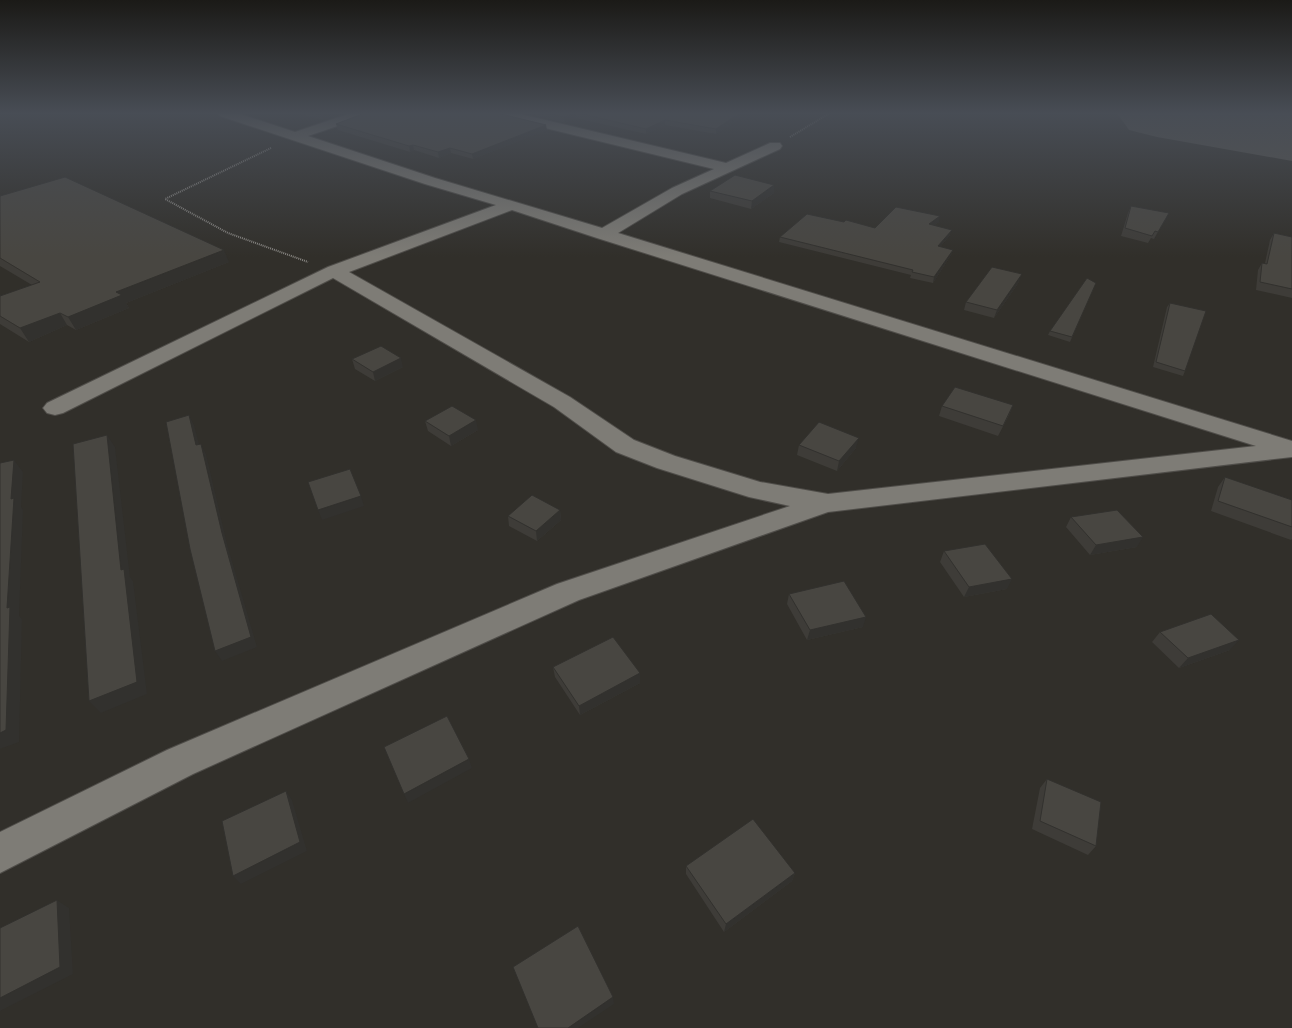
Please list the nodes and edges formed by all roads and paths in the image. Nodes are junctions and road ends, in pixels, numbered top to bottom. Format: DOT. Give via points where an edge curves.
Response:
graph roads {
  1 [pos="244,161"];
  2 [pos="368,161"];
  3 [pos="699,161"];
  4 [pos="743,161"];
  5 [pos="728,168"];
  6 [pos="512,205"];
  7 [pos="603,234"];
  8 [pos="334,271"];
  9 [pos="55,408"];
  10 [pos="1292,450"];
  11 [pos="828,503"];
  12 [pos="0,853"];
  1 -- 8 [label="path" via="165,199 228,233"];
  2 -- 6 [label="street"];
  3 -- 5 [label="street"];
  4 -- 5 [label="street"];
  5 -- 7 [label="street" via="677,192"];
  6 -- 7 [label="street"];
  6 -- 8 [label="street"];
  7 -- 10 [label="street"];
  8 -- 9 [label="street"];
  8 -- 11 [label="street" via="562,402 625,446 758,491"];
  10 -- 11 [label="street"];
  11 -- 12 [label="street" via="568,592 180,762"];
}
